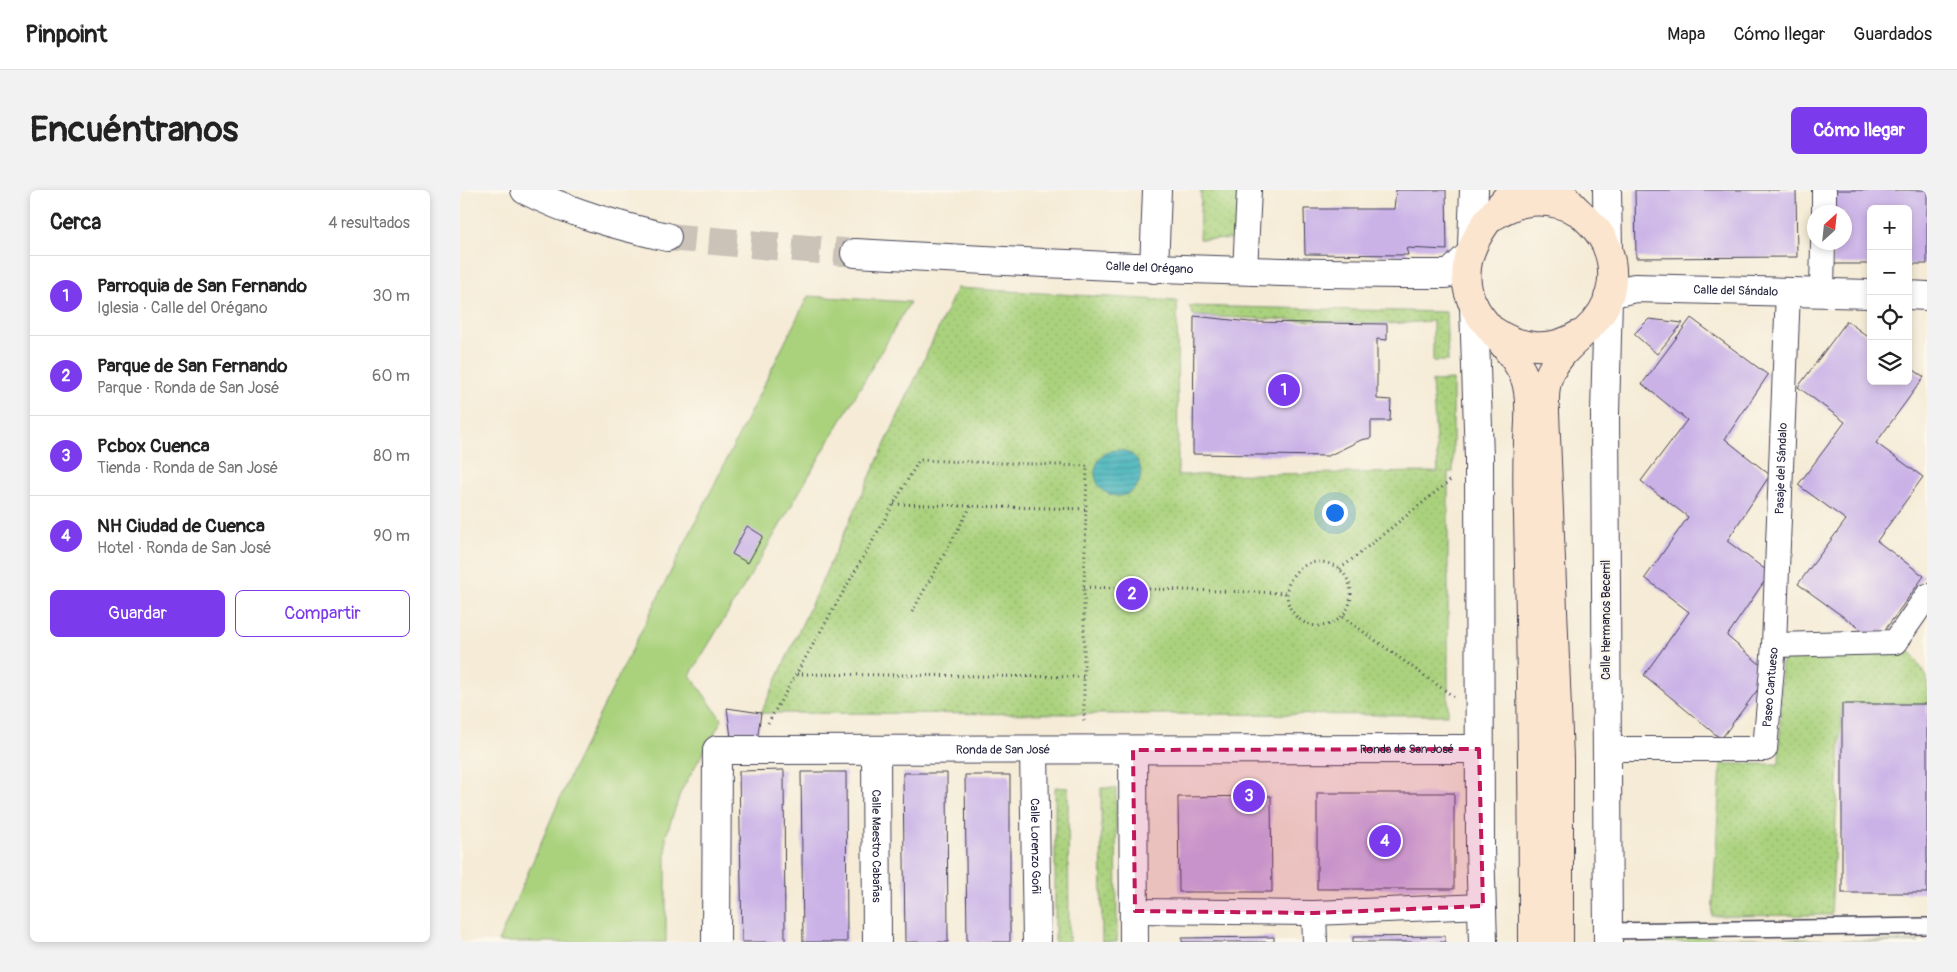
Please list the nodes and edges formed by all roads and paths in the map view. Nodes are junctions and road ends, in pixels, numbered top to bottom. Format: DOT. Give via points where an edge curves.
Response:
graph roads {
  1 [pos="526,190"];
  2 [pos="1157,190"];
  3 [pos="1249,190"];
  4 [pos="1474,190"];
  5 [pos="1514,190"];
  6 [pos="1560,190"];
  7 [pos="1607,190"];
  8 [pos="1824,190"];
  9 [pos="1824,205"];
  10 [pos="1581,214"];
  11 [pos="667,237"];
  12 [pos="1475,242"];
  13 [pos="1823,250"];
  14 [pos="855,253"];
  15 [pos="1610,255"];
  16 [pos="1154,269"];
  17 [pos="1245,272"];
  18 [pos="1446,274"];
  19 [pos="1650,289"];
  20 [pos="1788,291"];
  21 [pos="1822,292"];
  22 [pos="1867,294"];
  23 [pos="1912,295"];
  24 [pos="1927,296"];
  25 [pos="1608,298"];
  26 [pos="1477,309"];
  27 [pos="1582,334"];
  28 [pos="1478,458"];
  29 [pos="894,504"];
  30 [pos="971,506"];
  31 [pos="1085,509"];
  32 [pos="1340,569"];
  33 [pos="1084,587"];
  34 [pos="1286,593"];
  35 [pos="1927,596"];
  36 [pos="912,612"];
  37 [pos="1343,617"];
  38 [pos="1774,645"];
  39 [pos="797,674"];
  40 [pos="1084,677"];
  41 [pos="1479,715"];
  42 [pos="1479,749"];
  43 [pos="1607,749"];
  44 [pos="753,750"];
  45 [pos="876,750"];
  46 [pos="1034,750"];
  47 [pos="1085,750"];
  48 [pos="1133,750"];
  49 [pos="1483,906"];
  50 [pos="1135,912"];
  51 [pos="1314,913"];
  52 [pos="1927,926"];
  53 [pos="1608,936"];
  54 [pos="716,942"];
  55 [pos="877,942"];
  56 [pos="1037,942"];
  57 [pos="1134,942"];
  58 [pos="1315,942"];
  59 [pos="1483,942"];
  60 [pos="1533,942"];
  61 [pos="1559,942"];
  1 -- 11 [label="street" via="585,215"];
  2 -- 16 [label="street"];
  3 -- 17 [label="street"];
  4 -- 12 [label="street"];
  5 -- 12 [label="main road" via="1496,209"];
  6 -- 10 [label="main road, Calle Hermanos Becerril"];
  7 -- 15 [label="street, Calle Hermanos Becerril"];
  8 -- 9 [label="street"];
  10 -- 12 [label="main road, Calle Hermanos Becerril" via="1559,204 1535,201 1512,206 1497,214"];
  10 -- 15 [label="main road, Calle Hermanos Becerril" via="1598,230"];
  12 -- 18 [label="street" via="1452,272"];
  12 -- 26 [label="main road" via="1466,276"];
  13 -- 21 [label="street"];
  14 -- 16 [label="street, Calle del Orégano"];
  15 -- 19 [label="street, Calle del Sándalo" via="1619,271"];
  15 -- 25 [label="main road, Calle Hermanos Becerril" via="1612,279"];
  16 -- 17 [label="street, Calle del Orégano"];
  17 -- 18 [label="street, Calle del Orégano"];
  18 -- 26 [label="street"];
  19 -- 20 [label="street, Calle del Sándalo"];
  19 -- 25 [label="street" via="1625,289"];
  20 -- 21 [label="street, Calle del Sándalo"];
  20 -- 38 [label="street, Pasaje del Sándalo"];
  21 -- 22 [label="street, Calle del Sándalo"];
  23 -- 24 [label="street"];
  25 -- 27 [label="main road, Calle Hermanos Becerril" via="1600,314"];
  25 -- 43 [label="street, Calle Hermanos Becerril" via="1605,413"];
  26 -- 27 [label="main road, Calle Hermanos Becerril" via="1505,338 1527,346 1561,344"];
  26 -- 28 [label="street"];
  26 -- 60 [label="main road" via="1518,366 1527,383 1530,404 1528,515"];
  27 -- 61 [label="main road, Calle Hermanos Becerril" via="1564,350 1551,371 1547,381 1545,412 1559,758"];
  28 -- 32 [label="path"];
  28 -- 41 [label="street"];
  29 -- 30 [label="path"];
  29 -- 31 [label="path" via="919,460 1087,466"];
  29 -- 39 [label="path"];
  30 -- 31 [label="path"];
  30 -- 36 [label="path"];
  31 -- 33 [label="path"];
  32 -- 34 [label="path" via="1321,562 1301,567 1288,583"];
  32 -- 37 [label="path" via="1350,584 1351,592 1348,610"];
  33 -- 34 [label="path"];
  33 -- 40 [label="path"];
  34 -- 37 [label="path" via="1293,614 1301,622 1323,626"];
  35 -- 38 [label="street, Paseo Cantueso" via="1896,642"];
  37 -- 41 [label="path"];
  38 -- 43 [label="street, Paseo Cantueso" via="1765,749"];
  39 -- 40 [label="path"];
  39 -- 44 [label="path"];
  40 -- 47 [label="path"];
  41 -- 42 [label="street"];
  42 -- 48 [label="street, Ronda de San José"];
  42 -- 49 [label="street"];
  43 -- 53 [label="street, Calle Hermanos Becerril"];
  44 -- 45 [label="street, Ronda de San José"];
  44 -- 54 [label="street, Ronda de San José" via="717,750"];
  45 -- 46 [label="street, Ronda de San José"];
  45 -- 55 [label="street, Calle Maestro Cabañas"];
  46 -- 47 [label="street, Ronda de San José"];
  46 -- 56 [label="street, Calle Lorenzo Goñi"];
  47 -- 48 [label="street, Ronda de San José"];
  48 -- 50 [label="street"];
  49 -- 51 [label="street"];
  49 -- 59 [label="street"];
  50 -- 51 [label="street"];
  50 -- 57 [label="street"];
  51 -- 58 [label="street"];
  52 -- 53 [label="lane"];
}
